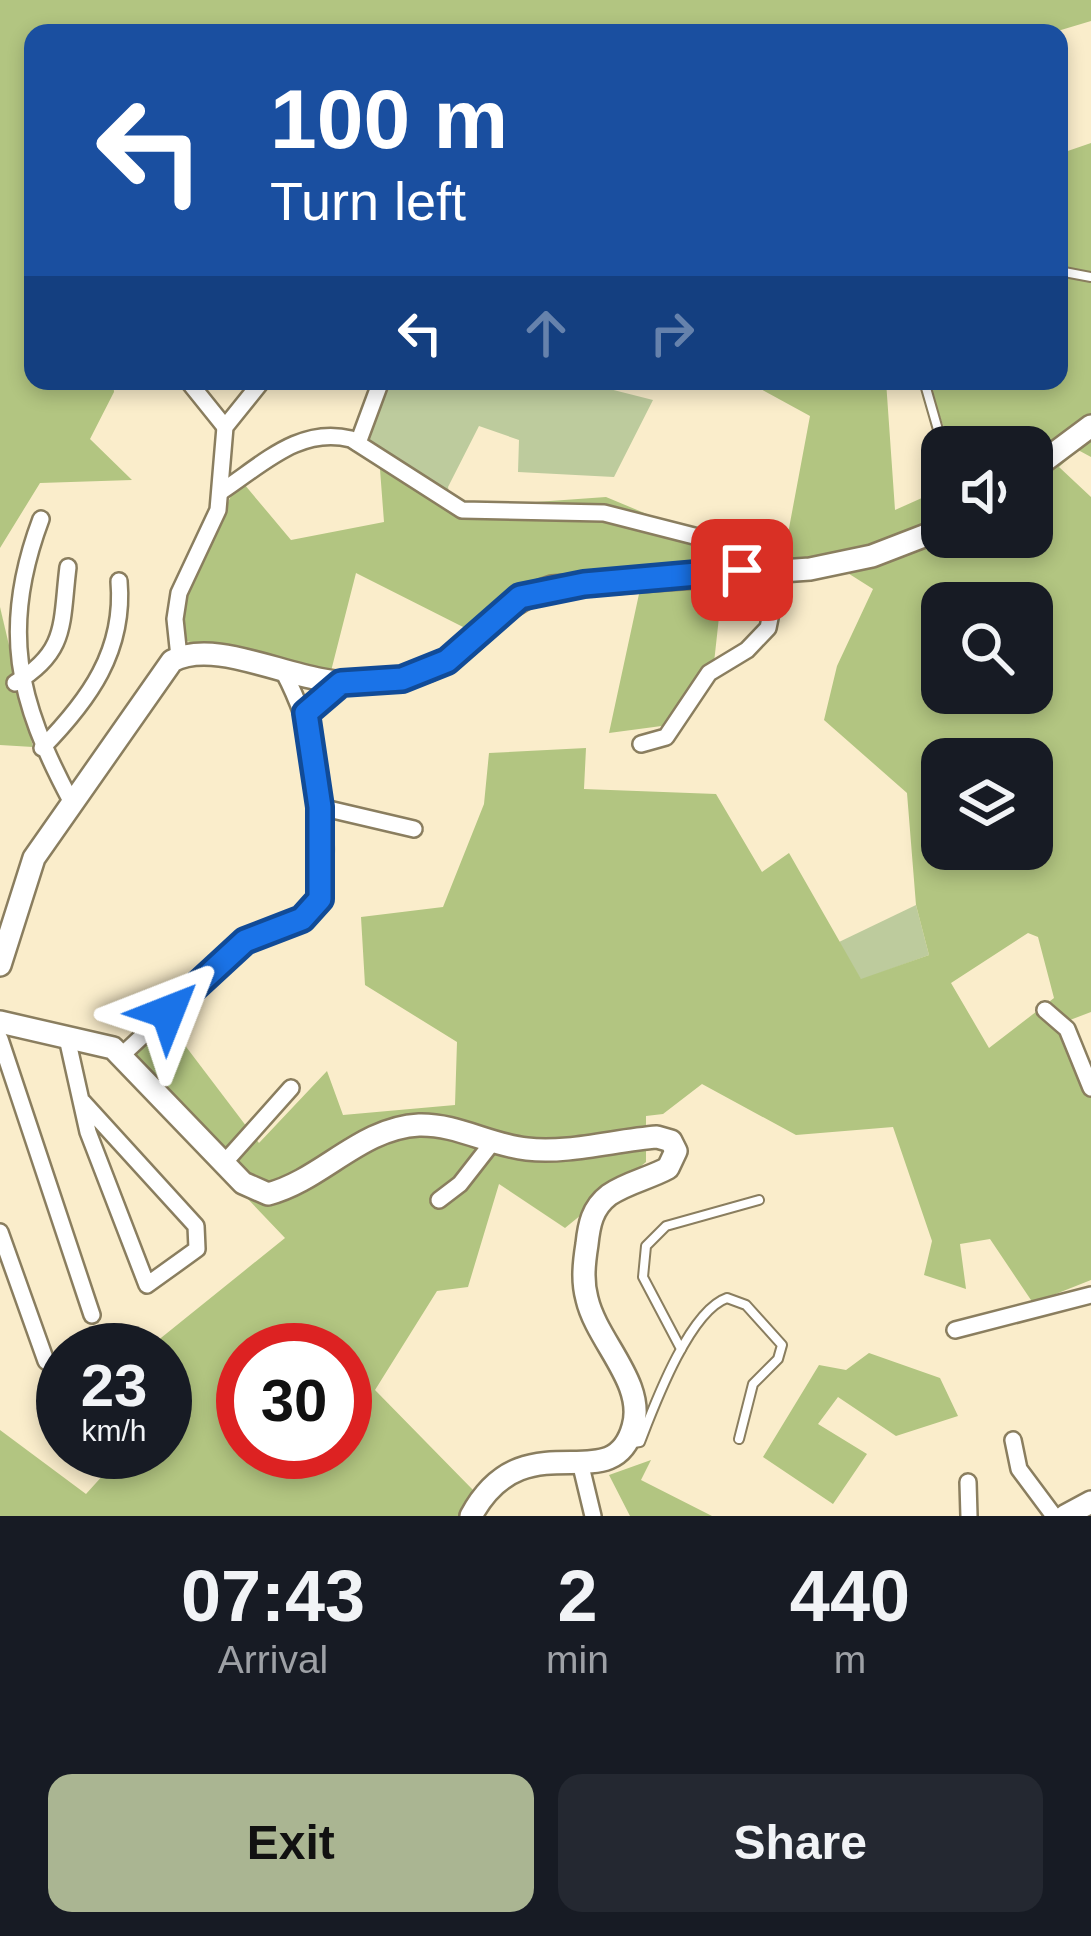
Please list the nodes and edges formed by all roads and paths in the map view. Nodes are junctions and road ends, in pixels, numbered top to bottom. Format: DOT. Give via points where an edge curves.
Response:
graph roads {
  1 [pos="195,390"];
  2 [pos="253,390"];
  3 [pos="378,390"];
  4 [pos="927,390"];
  5 [pos="938,426"];
  6 [pos="1091,426"];
  7 [pos="225,428"];
  8 [pos="358,443"];
  9 [pos="1053,454"];
  10 [pos="222,491"];
  11 [pos="41,519"];
  12 [pos="921,537"];
  13 [pos="68,567"];
  14 [pos="742,570"];
  15 [pos="778,574"];
  16 [pos="119,581"];
  17 [pos="179,657"];
  18 [pos="284,673"];
  19 [pos="15,683"];
  20 [pos="341,683"];
  21 [pos="306,713"];
  22 [pos="641,744"];
  23 [pos="43,748"];
  24 [pos="71,801"];
  25 [pos="320,807"];
  26 [pos="414,829"];
  27 [pos="2,957"];
  28 [pos="1045,1010"];
  29 [pos="0,1022"];
  30 [pos="67,1038"];
  31 [pos="0,1040"];
  32 [pos="122,1055"];
  33 [pos="6,1080"];
  34 [pos="291,1088"];
  35 [pos="1091,1088"];
  36 [pos="83,1102"];
  37 [pos="492,1143"];
  38 [pos="224,1163"];
  39 [pos="439,1200"];
  40 [pos="759,1200"];
  41 [pos="0,1232"];
  42 [pos="1091,1295"];
  43 [pos="92,1315"];
  44 [pos="955,1330"];
  45 [pos="36,1333"];
  46 [pos="682,1351"];
  47 [pos="740,1439"];
  48 [pos="1013,1440"];
  49 [pos="627,1444"];
  50 [pos="580,1462"];
  51 [pos="968,1482"];
  52 [pos="1091,1502"];
  53 [pos="471,1516"];
  54 [pos="593,1516"];
  55 [pos="969,1516"];
  56 [pos="1054,1516"];
  57 [pos="1065,1516"];
  1 -- 7 [label="street"];
  2 -- 7 [label="street"];
  3 -- 8 [label="street"];
  4 -- 5 [label="lane"];
  6 -- 9 [label="street"];
  7 -- 10 [label="street"];
  8 -- 10 [label="street" via="309,436"];
  8 -- 14 [label="street" via="462,510 623,518 698,537"];
  10 -- 17 [label="street" via="179,593"];
  11 -- 19 [label="street" via="14,576"];
  12 -- 15 [label="street" via="872,556"];
  13 -- 19 [label="street" via="55,651"];
  14 -- 15 [label="street"];
  14 -- 20 [label="street" via="536,592 447,661 402,679"];
  15 -- 22 [label="street" via="768,628 709,673 666,737"];
  16 -- 23 [label="street" via="118,634 102,673"];
  17 -- 18 [label="street" via="234,657"];
  17 -- 24 [label="street"];
  18 -- 20 [label="street"];
  18 -- 21 [label="street"];
  19 -- 23 [label="street"];
  20 -- 21 [label="street"];
  21 -- 25 [label="street"];
  23 -- 24 [label="street"];
  24 -- 27 [label="street" via="34,859"];
  25 -- 26 [label="street"];
  25 -- 32 [label="street" via="323,884 312,911 245,941"];
  28 -- 35 [label="street" via="1067,1029"];
  29 -- 30 [label="street"];
  30 -- 32 [label="street"];
  30 -- 36 [label="street"];
  31 -- 33 [label="street"];
  32 -- 38 [label="street"];
  33 -- 43 [label="street"];
  34 -- 38 [label="street"];
  36 -- 36 [label="street" via="196,1226 197,1249 147,1285"];
  37 -- 38 [label="street" via="417,1125 367,1139 268,1193 253,1191"];
  37 -- 39 [label="street"];
  37 -- 49 [label="street" via="532,1150 656,1137 674,1145 668,1168 612,1193 589,1225 587,1302 635,1399"];
  40 -- 46 [label="lane" via="666,1226 646,1246 644,1277"];
  41 -- 45 [label="street"];
  42 -- 44 [label="street"];
  46 -- 47 [label="lane" via="710,1306 727,1298 746,1305 780,1340 781,1355 753,1384"];
  46 -- 49 [label="lane" via="640,1442"];
  48 -- 56 [label="street" via="1019,1469"];
  49 -- 50 [label="street" via="608,1462"];
  50 -- 53 [label="street" via="535,1461 507,1473"];
  50 -- 54 [label="street"];
  51 -- 55 [label="street"];
  52 -- 57 [label="street"];
}
